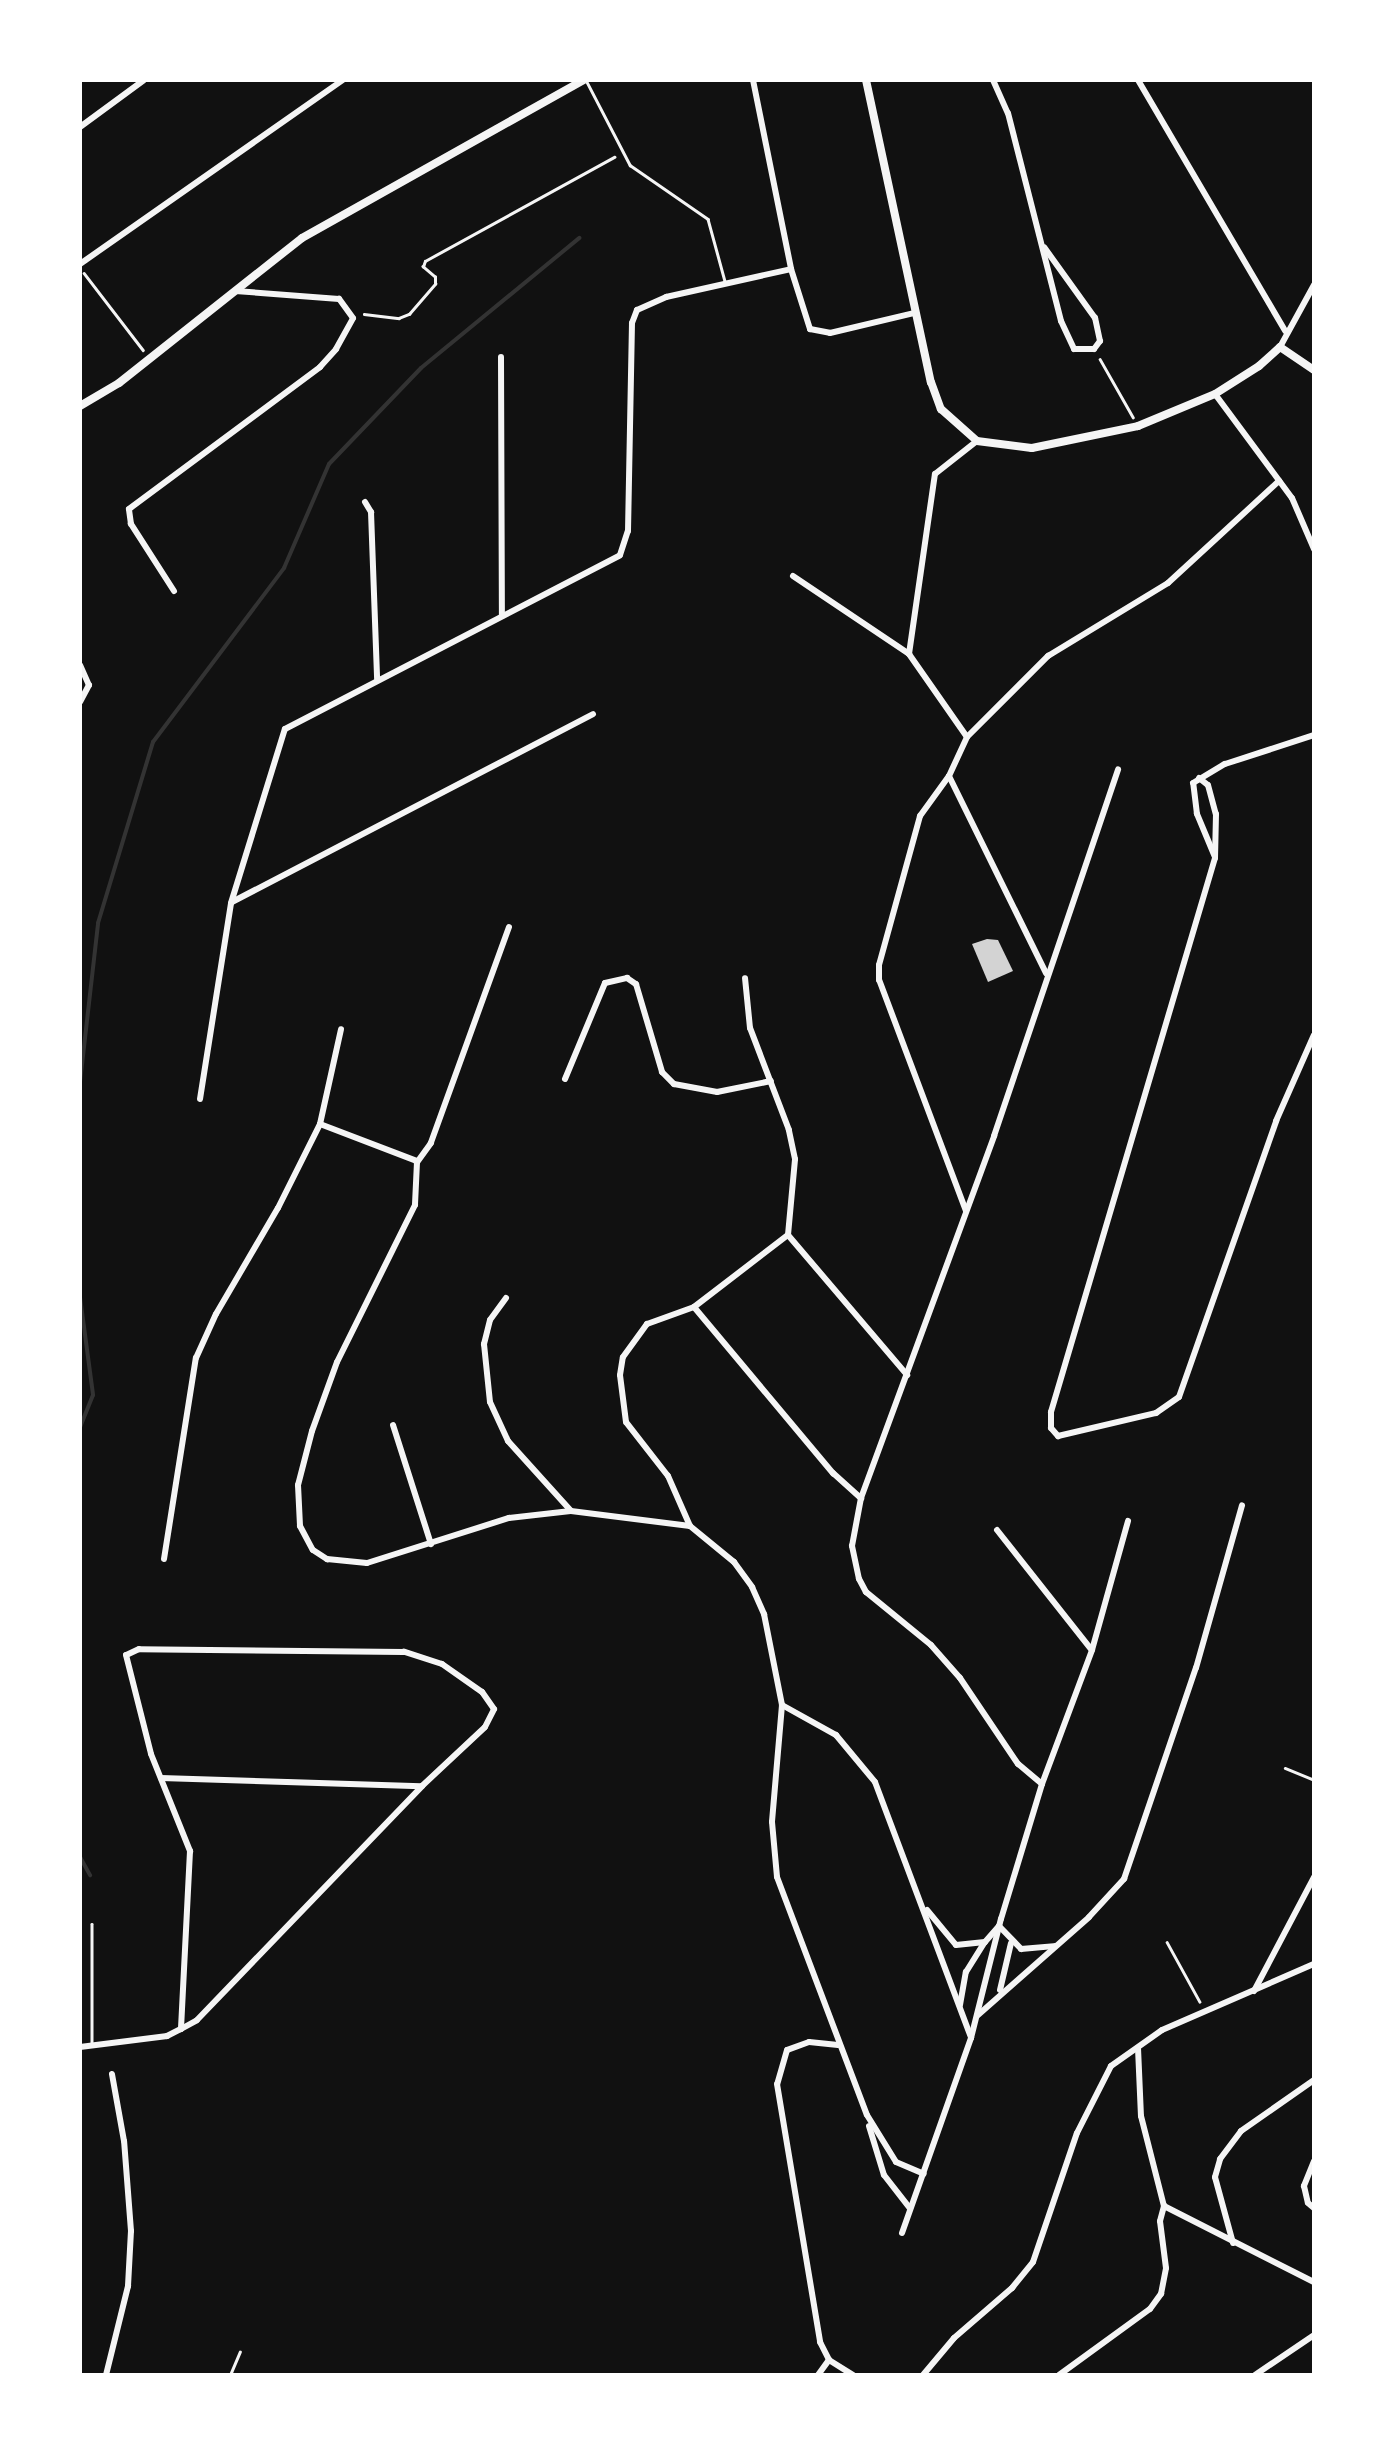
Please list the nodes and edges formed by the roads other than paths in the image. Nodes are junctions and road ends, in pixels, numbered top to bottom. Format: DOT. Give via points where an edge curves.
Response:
graph roads {
  1 [pos="144,80"];
  2 [pos="342,80"];
  3 [pos="585,80"];
  4 [pos="753,80"];
  5 [pos="866,80"];
  6 [pos="994,80"];
  7 [pos="1138,80"];
  8 [pos="80,127"];
  9 [pos="1044,248"];
  10 [pos="80,266"];
  11 [pos="791,269"];
  12 [pos="726,283"];
  13 [pos="1314,285"];
  14 [pos="234,290"];
  15 [pos="914,312"];
  16 [pos="1285,330"];
  17 [pos="1280,347"];
  18 [pos="501,357"];
  19 [pos="1314,370"];
  20 [pos="1214,394"];
  21 [pos="80,406"];
  22 [pos="978,441"];
  23 [pos="1278,481"];
  24 [pos="365,502"];
  25 [pos="1314,549"];
  26 [pos="793,576"];
  27 [pos="174,591"];
  28 [pos="502,616"];
  29 [pos="909,654"];
  30 [pos="80,665"];
  31 [pos="377,679"];
  32 [pos="80,702"];
  33 [pos="593,714"];
  34 [pos="1314,735"];
  35 [pos="968,738"];
  36 [pos="1118,769"];
  37 [pos="949,776"];
  38 [pos="1199,778"];
  39 [pos="1215,858"];
  40 [pos="231,903"];
  41 [pos="509,928"];
  42 [pos="1047,974"];
  43 [pos="745,978"];
  44 [pos="341,1029"];
  45 [pos="1314,1035"];
  46 [pos="565,1079"];
  47 [pos="771,1081"];
  48 [pos="200,1099"];
  49 [pos="320,1124"];
  50 [pos="417,1162"];
  51 [pos="966,1212"];
  52 [pos="788,1236"];
  53 [pos="506,1298"];
  54 [pos="694,1308"];
  55 [pos="908,1376"];
  56 [pos="394,1425"];
  57 [pos="860,1498"];
  58 [pos="1242,1505"];
  59 [pos="571,1511"];
  60 [pos="1128,1521"];
  61 [pos="690,1526"];
  62 [pos="997,1530"];
  63 [pos="431,1544"];
  64 [pos="164,1560"];
  65 [pos="1092,1650"];
  66 [pos="782,1704"];
  67 [pos="161,1778"];
  68 [pos="1042,1784"];
  69 [pos="422,1786"];
  70 [pos="1314,1877"];
  71 [pos="912,1883"];
  72 [pos="92,1924"];
  73 [pos="999,1926"];
  74 [pos="984,1942"];
  75 [pos="1011,1943"];
  76 [pos="1055,1945"];
  77 [pos="1314,1964"];
  78 [pos="1254,1992"];
  79 [pos="998,1996"];
  80 [pos="960,2008"];
  81 [pos="978,2016"];
  82 [pos="181,2029"];
  83 [pos="972,2038"];
  84 [pos="92,2044"];
  85 [pos="839,2046"];
  86 [pos="80,2047"];
  87 [pos="1138,2048"];
  88 [pos="112,2074"];
  89 [pos="1314,2080"];
  90 [pos="867,2115"];
  91 [pos="1314,2161"];
  92 [pos="924,2174"];
  93 [pos="1164,2206"];
  94 [pos="910,2208"];
  95 [pos="1314,2208"];
  96 [pos="902,2233"];
  97 [pos="1233,2243"];
  98 [pos="1314,2282"];
  99 [pos="1314,2335"];
  100 [pos="240,2352"];
  101 [pos="829,2360"];
  102 [pos="106,2375"];
  103 [pos="230,2375"];
  104 [pos="818,2375"];
  105 [pos="853,2375"];
  106 [pos="923,2375"];
  107 [pos="1058,2375"];
  108 [pos="1255,2375"];
  1 -- 8 [label="street"];
  2 -- 10 [label="street"];
  3 -- 12 [label="lane" via="622,153 642,174 703,212"];
  3 -- 14 [label="street" via="302,238"];
  4 -- 11 [label="street"];
  5 -- 15 [label="street"];
  6 -- 9 [label="street"];
  7 -- 16 [label="street"];
  9 -- 9 [label="street" via="1069,340 1079,352 1094,349 1100,331 1088,303"];
  11 -- 12 [label="street"];
  11 -- 15 [label="street" via="804,319 818,333"];
  12 -- 28 [label="street" via="637,310 628,531 620,555"];
  13 -- 16 [label="street"];
  14 -- 21 [label="street"];
  14 -- 27 [label="street" via="339,299 353,318 320,367 130,509 131,524"];
  15 -- 22 [label="street" via="941,409"];
  16 -- 17 [label="street"];
  17 -- 19 [label="street"];
  17 -- 20 [label="street"];
  18 -- 28 [label="street"];
  20 -- 22 [label="street" via="1138,426 1032,448"];
  20 -- 23 [label="street"];
  22 -- 29 [label="street" via="935,474"];
  23 -- 25 [label="street"];
  23 -- 35 [label="street" via="1168,583 1048,656"];
  24 -- 31 [label="street" via="371,512"];
  26 -- 29 [label="street"];
  28 -- 31 [label="street"];
  29 -- 35 [label="street"];
  30 -- 32 [label="street" via="89,685"];
  31 -- 40 [label="street" via="285,729"];
  33 -- 40 [label="street"];
  34 -- 38 [label="street"];
  35 -- 37 [label="street"];
  36 -- 42 [label="street"];
  37 -- 42 [label="street"];
  37 -- 51 [label="street" via="920,816 878,965"];
  38 -- 39 [label="street" via="1208,785 1216,814"];
  38 -- 39 [label="street" via="1193,800"];
  39 -- 45 [label="street" via="1051,1412 1050,1428 1058,1436 1156,1413 1180,1397 1276,1122"];
  40 -- 48 [label="street"];
  41 -- 50 [label="street" via="430,1144"];
  42 -- 51 [label="street"];
  43 -- 47 [label="street" via="745,1011"];
  44 -- 49 [label="street"];
  46 -- 47 [label="street" via="605,983 627,978 636,984 662,1072 674,1084 717,1092"];
  47 -- 52 [label="street" via="795,1159"];
  49 -- 50 [label="street"];
  49 -- 64 [label="street" via="196,1358"];
  50 -- 63 [label="street" via="415,1205 337,1362 312,1431 298,1507 306,1539 327,1559 367,1563"];
  51 -- 55 [label="street"];
  52 -- 54 [label="street"];
  52 -- 55 [label="street"];
  53 -- 59 [label="street" via="484,1344 490,1402 508,1441"];
  54 -- 57 [label="street"];
  54 -- 61 [label="street" via="647,1324 623,1357 619,1393 626,1422 673,1485"];
  55 -- 57 [label="street"];
  56 -- 63 [label="street"];
  57 -- 68 [label="street" via="852,1546 858,1580 931,1645 1018,1764"];
  58 -- 76 [label="street" via="1135,1857 1108,1899"];
  59 -- 61 [label="street"];
  59 -- 63 [label="street" via="510,1518"];
  60 -- 65 [label="street"];
  61 -- 66 [label="street" via="752,1586 773,1644"];
  62 -- 65 [label="street"];
  65 -- 68 [label="street"];
  66 -- 71 [label="street" via="836,1735 863,1764"];
  66 -- 85 [label="street" via="772,1855"];
  67 -- 69 [label="street"];
  67 -- 69 [label="street" via="126,1655 139,1649 404,1652 442,1664 492,1703 485,1727"];
  67 -- 82 [label="street" via="190,1850"];
  68 -- 73 [label="street"];
  69 -- 82 [label="street" via="215,2003"];
  70 -- 78 [label="street"];
  71 -- 74 [label="street" via="947,1938 966,1947"];
  71 -- 80 [label="street"];
  72 -- 84 [label="lane"];
  73 -- 74 [label="street"];
  73 -- 75 [label="street"];
  73 -- 81 [label="street"];
  74 -- 80 [label="street" via="966,1972"];
  75 -- 76 [label="street" via="1027,1950"];
  75 -- 79 [label="street"];
  76 -- 79 [label="street"];
  77 -- 78 [label="street"];
  78 -- 87 [label="street" via="1162,2030"];
  79 -- 81 [label="street"];
  80 -- 83 [label="street"];
  81 -- 83 [label="street"];
  82 -- 84 [label="street"];
  83 -- 92 [label="street"];
  84 -- 86 [label="street"];
  85 -- 90 [label="street"];
  85 -- 101 [label="street" via="809,2042 787,2050 778,2084 804,2259"];
  87 -- 93 [label="street" via="1143,2126"];
  87 -- 106 [label="street" via="1111,2066 1092,2098 1033,2262"];
  88 -- 102 [label="street" via="131,2231 128,2286"];
  89 -- 97 [label="street" via="1241,2131 1220,2159 1215,2177"];
  90 -- 92 [label="street" via="896,2162"];
  90 -- 94 [label="street" via="884,2175"];
  91 -- 95 [label="street" via="1304,2194"];
  92 -- 94 [label="street"];
  93 -- 97 [label="street"];
  93 -- 107 [label="street" via="1161,2294"];
  94 -- 96 [label="street"];
  97 -- 98 [label="street"];
  99 -- 108 [label="street"];
  100 -- 103 [label="lane"];
  101 -- 104 [label="street"];
  101 -- 105 [label="street"];
}
